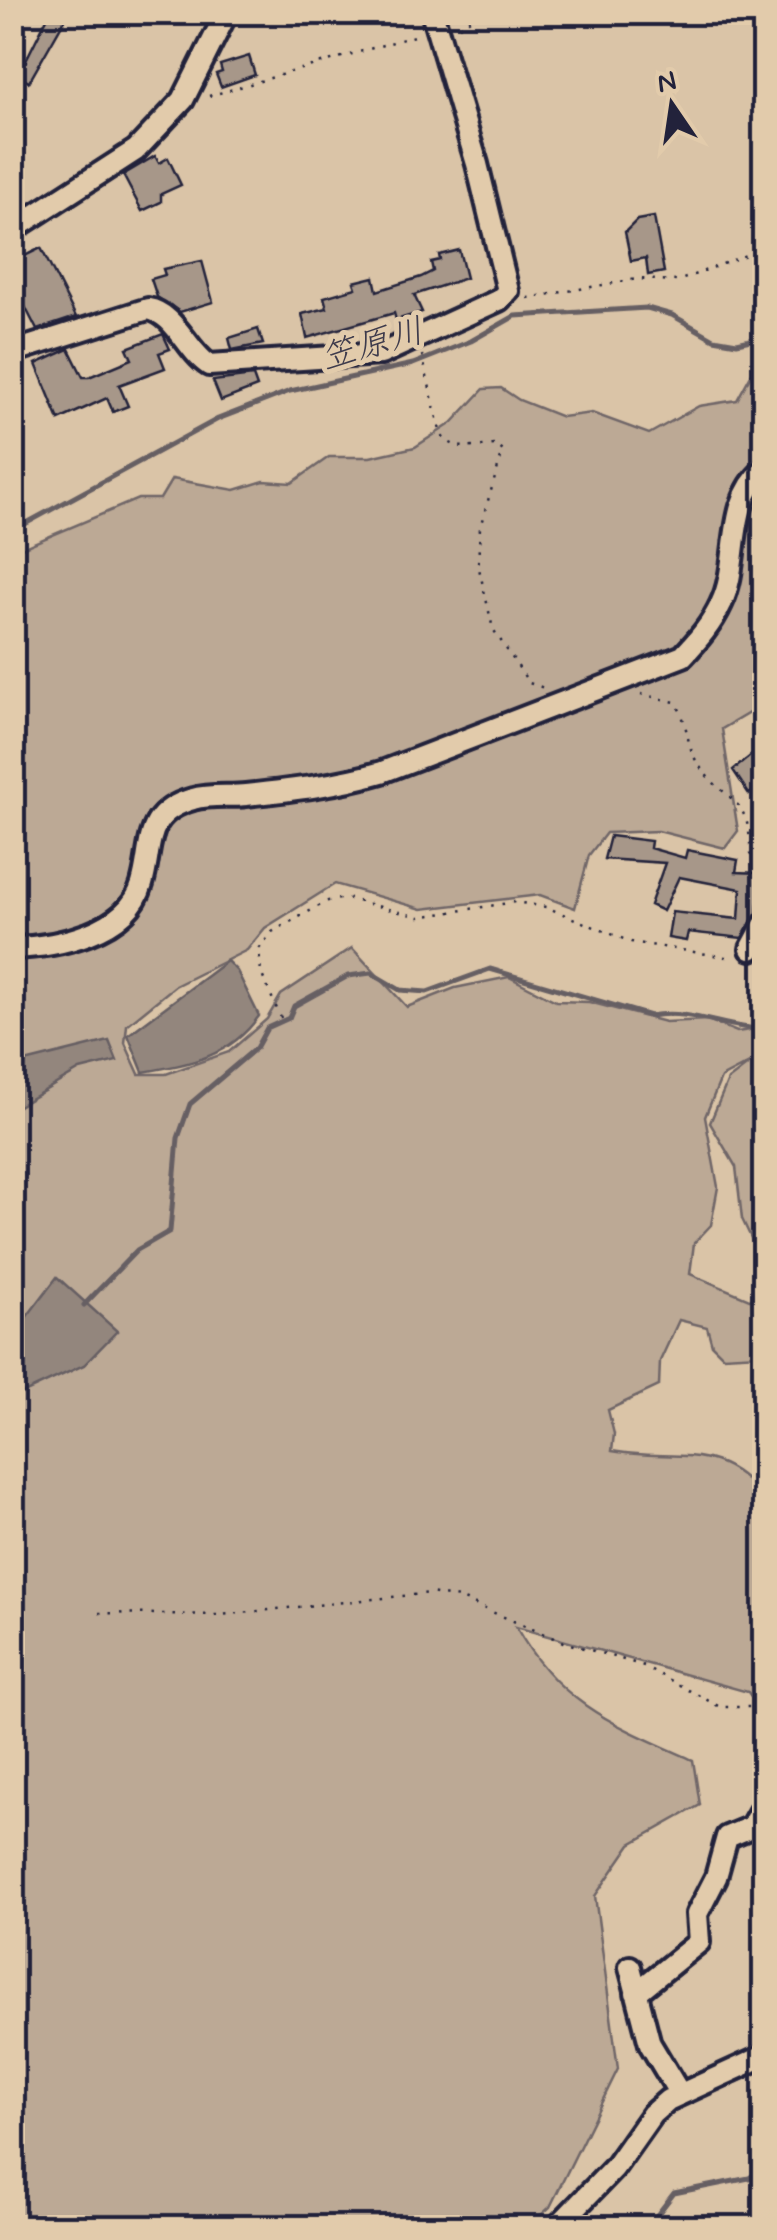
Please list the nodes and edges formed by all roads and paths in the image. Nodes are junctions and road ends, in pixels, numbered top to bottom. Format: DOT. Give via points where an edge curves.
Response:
graph roads {
  1 [pos="227,12"];
  2 [pos="481,12"];
  3 [pos="435,22"];
  4 [pos="183,100"];
  5 [pos="12,230"];
  6 [pos="764,248"];
  7 [pos="508,292"];
  8 [pos="415,340"];
  9 [pos="12,352"];
  10 [pos="764,470"];
  11 [pos="548,690"];
  12 [pos="638,694"];
  13 [pos="764,867"];
  14 [pos="764,926"];
  15 [pos="12,948"];
  16 [pos="751,949"];
  17 [pos="281,1018"];
  18 [pos="99,1613"];
  19 [pos="764,1708"];
  20 [pos="764,1804"];
  21 [pos="630,1968"];
  22 [pos="636,1992"];
  23 [pos="764,2056"];
  24 [pos="680,2094"];
  25 [pos="556,2228"];
  1 -- 4 [label="street"];
  2 -- 3 [label="path" via="460,26"];
  3 -- 4 [label="path" via="303,72"];
  3 -- 7 [label="street"];
  4 -- 5 [label="street" via="136,150"];
  6 -- 7 [label="path" via="678,281 638,279 541,298"];
  7 -- 8 [label="street"];
  8 -- 9 [label="street" via="381,354 209,365 164,314 148,309"];
  8 -- 11 [label="path" via="441,435 454,447 496,445 503,451 478,548 485,603 493,629 529,683"];
  10 -- 15 [label="street" via="742,506 723,602 683,656 345,783 192,798 164,814 147,839 142,886 118,917 84,936"];
  12 -- 13 [label="path" via="676,702 688,720 694,757 742,809 750,854"];
  14 -- 16 [label="street"];
  16 -- 17 [label="path" via="730,958 631,942 546,907 516,902 420,917 346,898 272,932 259,949 261,973"];
  18 -- 19 [label="path" via="220,1615 431,1593 644,1666 720,1707"];
  20 -- 22 [label="street" via="752,1826 727,1837 698,1914 700,1942"];
  21 -- 22 [label="street"];
  22 -- 24 [label="street" via="650,2044"];
  23 -- 24 [label="street"];
  24 -- 25 [label="street" via="652,2114 614,2168"];
}
